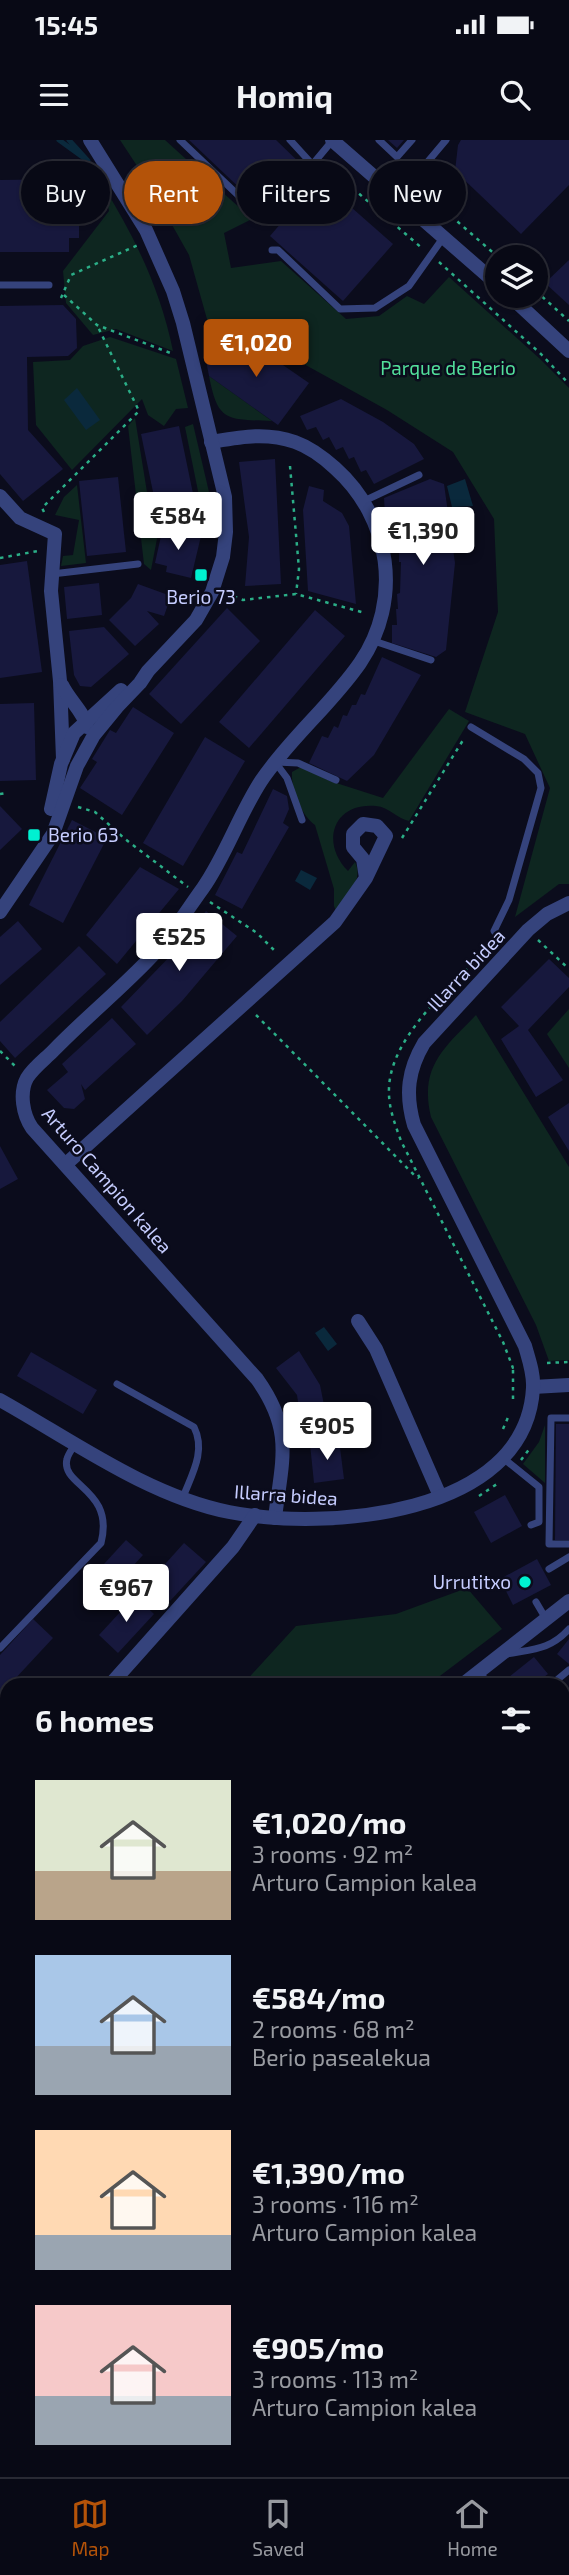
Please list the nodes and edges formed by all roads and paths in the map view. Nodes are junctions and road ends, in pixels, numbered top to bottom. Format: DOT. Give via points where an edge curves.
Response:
graph roads {
  1 [pos="90,140"];
  2 [pos="180,140"];
  3 [pos="290,140"];
  4 [pos="332,140"];
  5 [pos="379,140"];
  6 [pos="412,140"];
  7 [pos="446,140"];
  8 [pos="315,161"];
  9 [pos="428,161"];
  10 [pos="369,172"];
  11 [pos="237,194"];
  12 [pos="355,194"];
  13 [pos="427,224"];
  14 [pos="461,224"];
  15 [pos="443,238"];
  16 [pos="151,240"];
  17 [pos="485,245"];
  18 [pos="272,250"];
  19 [pos="430,255"];
  20 [pos="485,274"];
  21 [pos="0,285"];
  22 [pos="48,285"];
  23 [pos="548,302"];
  24 [pos="524,308"];
  25 [pos="569,321"];
  26 [pos="97,325"];
  27 [pos="568,347"];
  28 [pos="192,363"];
  29 [pos="569,384"];
  30 [pos="211,442"];
  31 [pos="289,466"];
  32 [pos="419,475"];
  33 [pos="0,496"];
  34 [pos="364,500"];
  35 [pos="55,534"];
  36 [pos="55,553"];
  37 [pos="0,558"];
  38 [pos="138,564"];
  39 [pos="51,574"];
  40 [pos="223,592"];
  41 [pos="296,594"];
  42 [pos="382,617"];
  43 [pos="374,641"];
  44 [pos="431,660"];
  45 [pos="148,671"];
  46 [pos="60,681"];
  47 [pos="86,721"];
  48 [pos="471,727"];
  49 [pos="89,745"];
  50 [pos="63,759"];
  51 [pos="275,761"];
  52 [pos="336,780"];
  53 [pos="6,793"];
  54 [pos="0,794"];
  55 [pos="71,806"];
  56 [pos="302,820"];
  57 [pos="38,858"];
  58 [pos="366,878"];
  59 [pos="198,894"];
  60 [pos="569,902"];
  61 [pos="0,912"];
  62 [pos="499,937"];
  63 [pos="534,948"];
  64 [pos="290,965"];
  65 [pos="569,969"];
  66 [pos="253,1012"];
  67 [pos="0,1051"];
  68 [pos="27,1078"];
  69 [pos="66,1164"];
  70 [pos="419,1178"];
  71 [pos="359,1321"];
  72 [pos="542,1354"];
  73 [pos="569,1362"];
  74 [pos="531,1366"];
  75 [pos="117,1384"];
  76 [pos="569,1385"];
  77 [pos="533,1387"];
  78 [pos="0,1400"];
  79 [pos="569,1418"];
  80 [pos="76,1443"];
  81 [pos="503,1458"];
  82 [pos="440,1496"];
  83 [pos="183,1497"];
  84 [pos="256,1515"];
  85 [pos="275,1518"];
  86 [pos="531,1525"];
  87 [pos="569,1544"];
  88 [pos="569,1557"];
  89 [pos="549,1569"];
  90 [pos="569,1601"];
  91 [pos="536,1602"];
  92 [pos="547,1620"];
  93 [pos="569,1629"];
  94 [pos="0,1648"];
  95 [pos="503,1654"];
  96 [pos="477,1674"];
  97 [pos="116,1678"];
  98 [pos="471,1678"];
  99 [pos="484,1678"];
  1 -- 16 [label="street"];
  2 -- 11 [label="lane"];
  3 -- 8 [label="lane"];
  4 -- 8 [label="lane"];
  4 -- 10 [label="street"];
  5 -- 6 [label="lane" via="397,157"];
  7 -- 9 [label="lane"];
  12 -- 19 [label="path"];
  13 -- 15 [label="street"];
  14 -- 17 [label="path"];
  15 -- 19 [label="lane"];
  15 -- 20 [label="street"];
  16 -- 26 [label="path" via="71,275 62,296"];
  16 -- 28 [label="street" via="173,291"];
  18 -- 19 [label="lane" via="278,250 340,309 375,308 409,286"];
  19 -- 29 [label="path"];
  21 -- 22 [label="lane"];
  23 -- 25 [label="path"];
  24 -- 27 [label="street"];
  26 -- 28 [label="path"];
  26 -- 35 [label="path" via="139,411 42,508"];
  28 -- 30 [label="street"];
  30 -- 34 [label="street" via="254,435 295,442 324,458"];
  30 -- 45 [label="street" via="225,497 223,557 212,592 196,620"];
  31 -- 41 [label="path" via="299,569"];
  32 -- 34 [label="lane"];
  33 -- 35 [label="street" via="20,518"];
  34 -- 42 [label="street" via="380,536 387,568"];
  35 -- 36 [label="street"];
  36 -- 37 [label="path" via="38,551"];
  36 -- 39 [label="street"];
  38 -- 39 [label="lane"];
  39 -- 46 [label="street"];
  40 -- 41 [label="path" via="243,600"];
  41 -- 42 [label="path"];
  42 -- 43 [label="street"];
  43 -- 44 [label="lane"];
  43 -- 51 [label="street" via="344,684"];
  45 -- 47 [label="street" via="135,676"];
  45 -- 49 [label="street"];
  46 -- 47 [label="street"];
  46 -- 50 [label="street"];
  47 -- 49 [label="street"];
  47 -- 50 [label="street" via="74,733"];
  48 -- 62 [label="lane" via="524,759 538,773 541,788 509,900 494,931"];
  49 -- 57 [label="street" via="53,834"];
  50 -- 57 [label="street"];
  51 -- 52 [label="lane" via="298,762"];
  51 -- 56 [label="lane" via="287,778"];
  51 -- 59 [label="street"];
  53 -- 54 [label="path"];
  55 -- 59 [label="path" via="94,811"];
  57 -- 61 [label="street"];
  58 -- 64 [label="street" via="335,922"];
  59 -- 64 [label="path" via="257,933"];
  59 -- 68 [label="street" via="153,954"];
  60 -- 74 [label="street, Illarra bidea" via="528,930 424,1043 415,1059 408,1094 414,1125"];
  62 -- 70 [label="path" via="421,1019 393,1065 391,1113"];
  63 -- 65 [label="path" via="537,938"];
  64 -- 69 [label="street"];
  66 -- 70 [label="path"];
  67 -- 68 [label="path"];
  68 -- 69 [label="street, Arturo Campion kalea" via="23,1092 26,1119"];
  69 -- 85 [label="street, Arturo Campion kalea" via="268,1394 277,1411 284,1450"];
  70 -- 74 [label="path" via="513,1368"];
  71 -- 82 [label="street" via="376,1349"];
  72 -- 73 [label="path" via="545,1363"];
  74 -- 77 [label="street, Illarra bidea"];
  75 -- 83 [label="lane" via="194,1427 200,1450"];
  76 -- 77 [label="street"];
  77 -- 81 [label="street, Illarra bidea" via="522,1434"];
  78 -- 80 [label="street, Illarra bidea"];
  79 -- 87 [label="lane" via="551,1418 549,1544"];
  80 -- 83 [label="street, Illarra bidea"];
  80 -- 94 [label="lane" via="66,1466 102,1509 102,1543"];
  81 -- 82 [label="street, Illarra bidea" via="493,1469"];
  81 -- 86 [label="lane" via="539,1487 538,1522"];
  82 -- 85 [label="street, Illarra bidea" via="356,1517"];
  83 -- 84 [label="street, Illarra bidea" via="228,1512"];
  84 -- 85 [label="street, Illarra bidea"];
  84 -- 97 [label="street"];
  88 -- 89 [label="lane"];
  90 -- 92 [label="street"];
  91 -- 92 [label="lane"];
  92 -- 95 [label="street"];
  93 -- 95 [label="lane" via="558,1642"];
  95 -- 96 [label="street"];
  96 -- 98 [label="street"];
  96 -- 99 [label="lane"];
}
